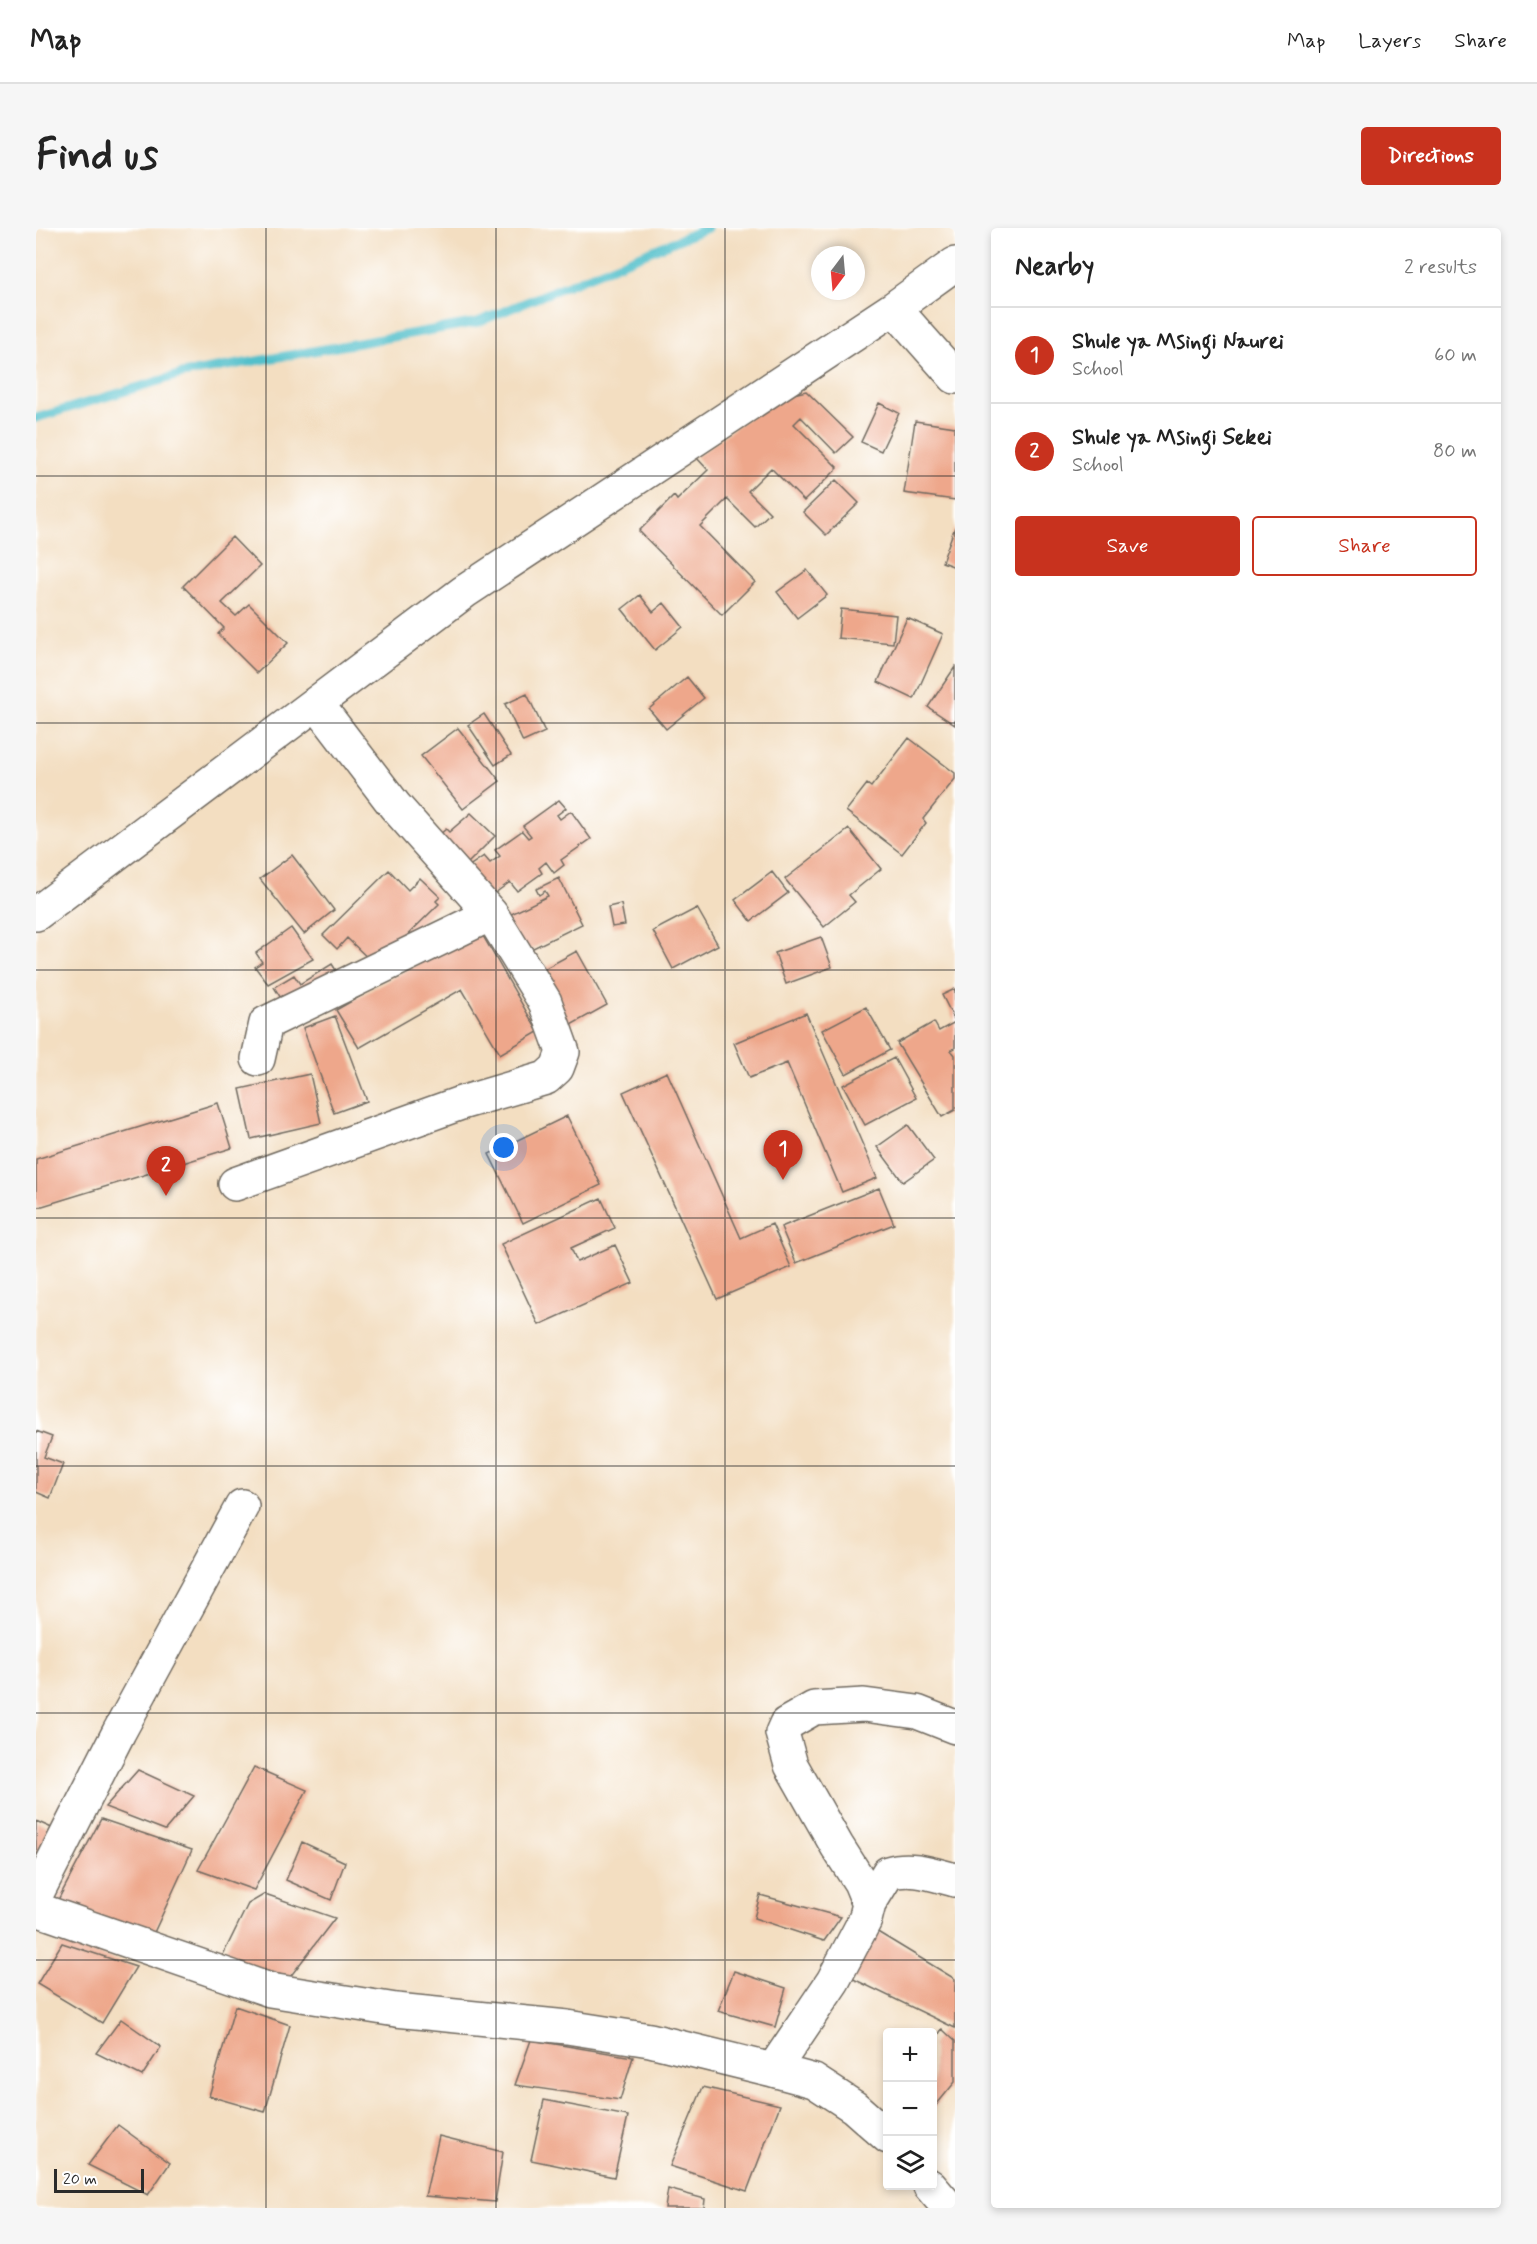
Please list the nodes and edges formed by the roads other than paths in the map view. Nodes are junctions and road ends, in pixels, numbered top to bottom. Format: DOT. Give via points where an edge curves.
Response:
graph roads {
  1 [pos="955,264"];
  2 [pos="894,308"];
  3 [pos="955,377"];
  4 [pos="317,704"];
  5 [pos="36,914"];
  6 [pos="491,914"];
  7 [pos="258,1059"];
  8 [pos="235,1184"];
  9 [pos="242,1506"];
  10 [pos="955,1727"];
  11 [pos="955,1880"];
  12 [pos="36,1895"];
  13 [pos="869,1904"];
  14 [pos="36,1909"];
  15 [pos="773,2070"];
  16 [pos="887,2136"];
  17 [pos="933,2190"];
  18 [pos="949,2208"];
  1 -- 2 [label="street"];
  2 -- 3 [label="street"];
  2 -- 4 [label="street" via="464,592"];
  4 -- 5 [label="street"];
  4 -- 6 [label="street" via="395,806"];
  6 -- 7 [label="street" via="266,1023"];
  6 -- 8 [label="street" via="545,1002 562,1052 557,1068 546,1078 461,1103"];
  9 -- 12 [label="street" via="103,1762"];
  10 -- 13 [label="street" via="917,1712 864,1705 813,1708 786,1724 782,1733 791,1765"];
  11 -- 13 [label="street" via="901,1869 888,1873"];
  13 -- 15 [label="street" via="865,1920 833,1981"];
  14 -- 15 [label="street" via="270,1990 396,2010 639,2038"];
  15 -- 16 [label="street" via="814,2081 854,2107"];
  17 -- 18 [label="street"];
}
